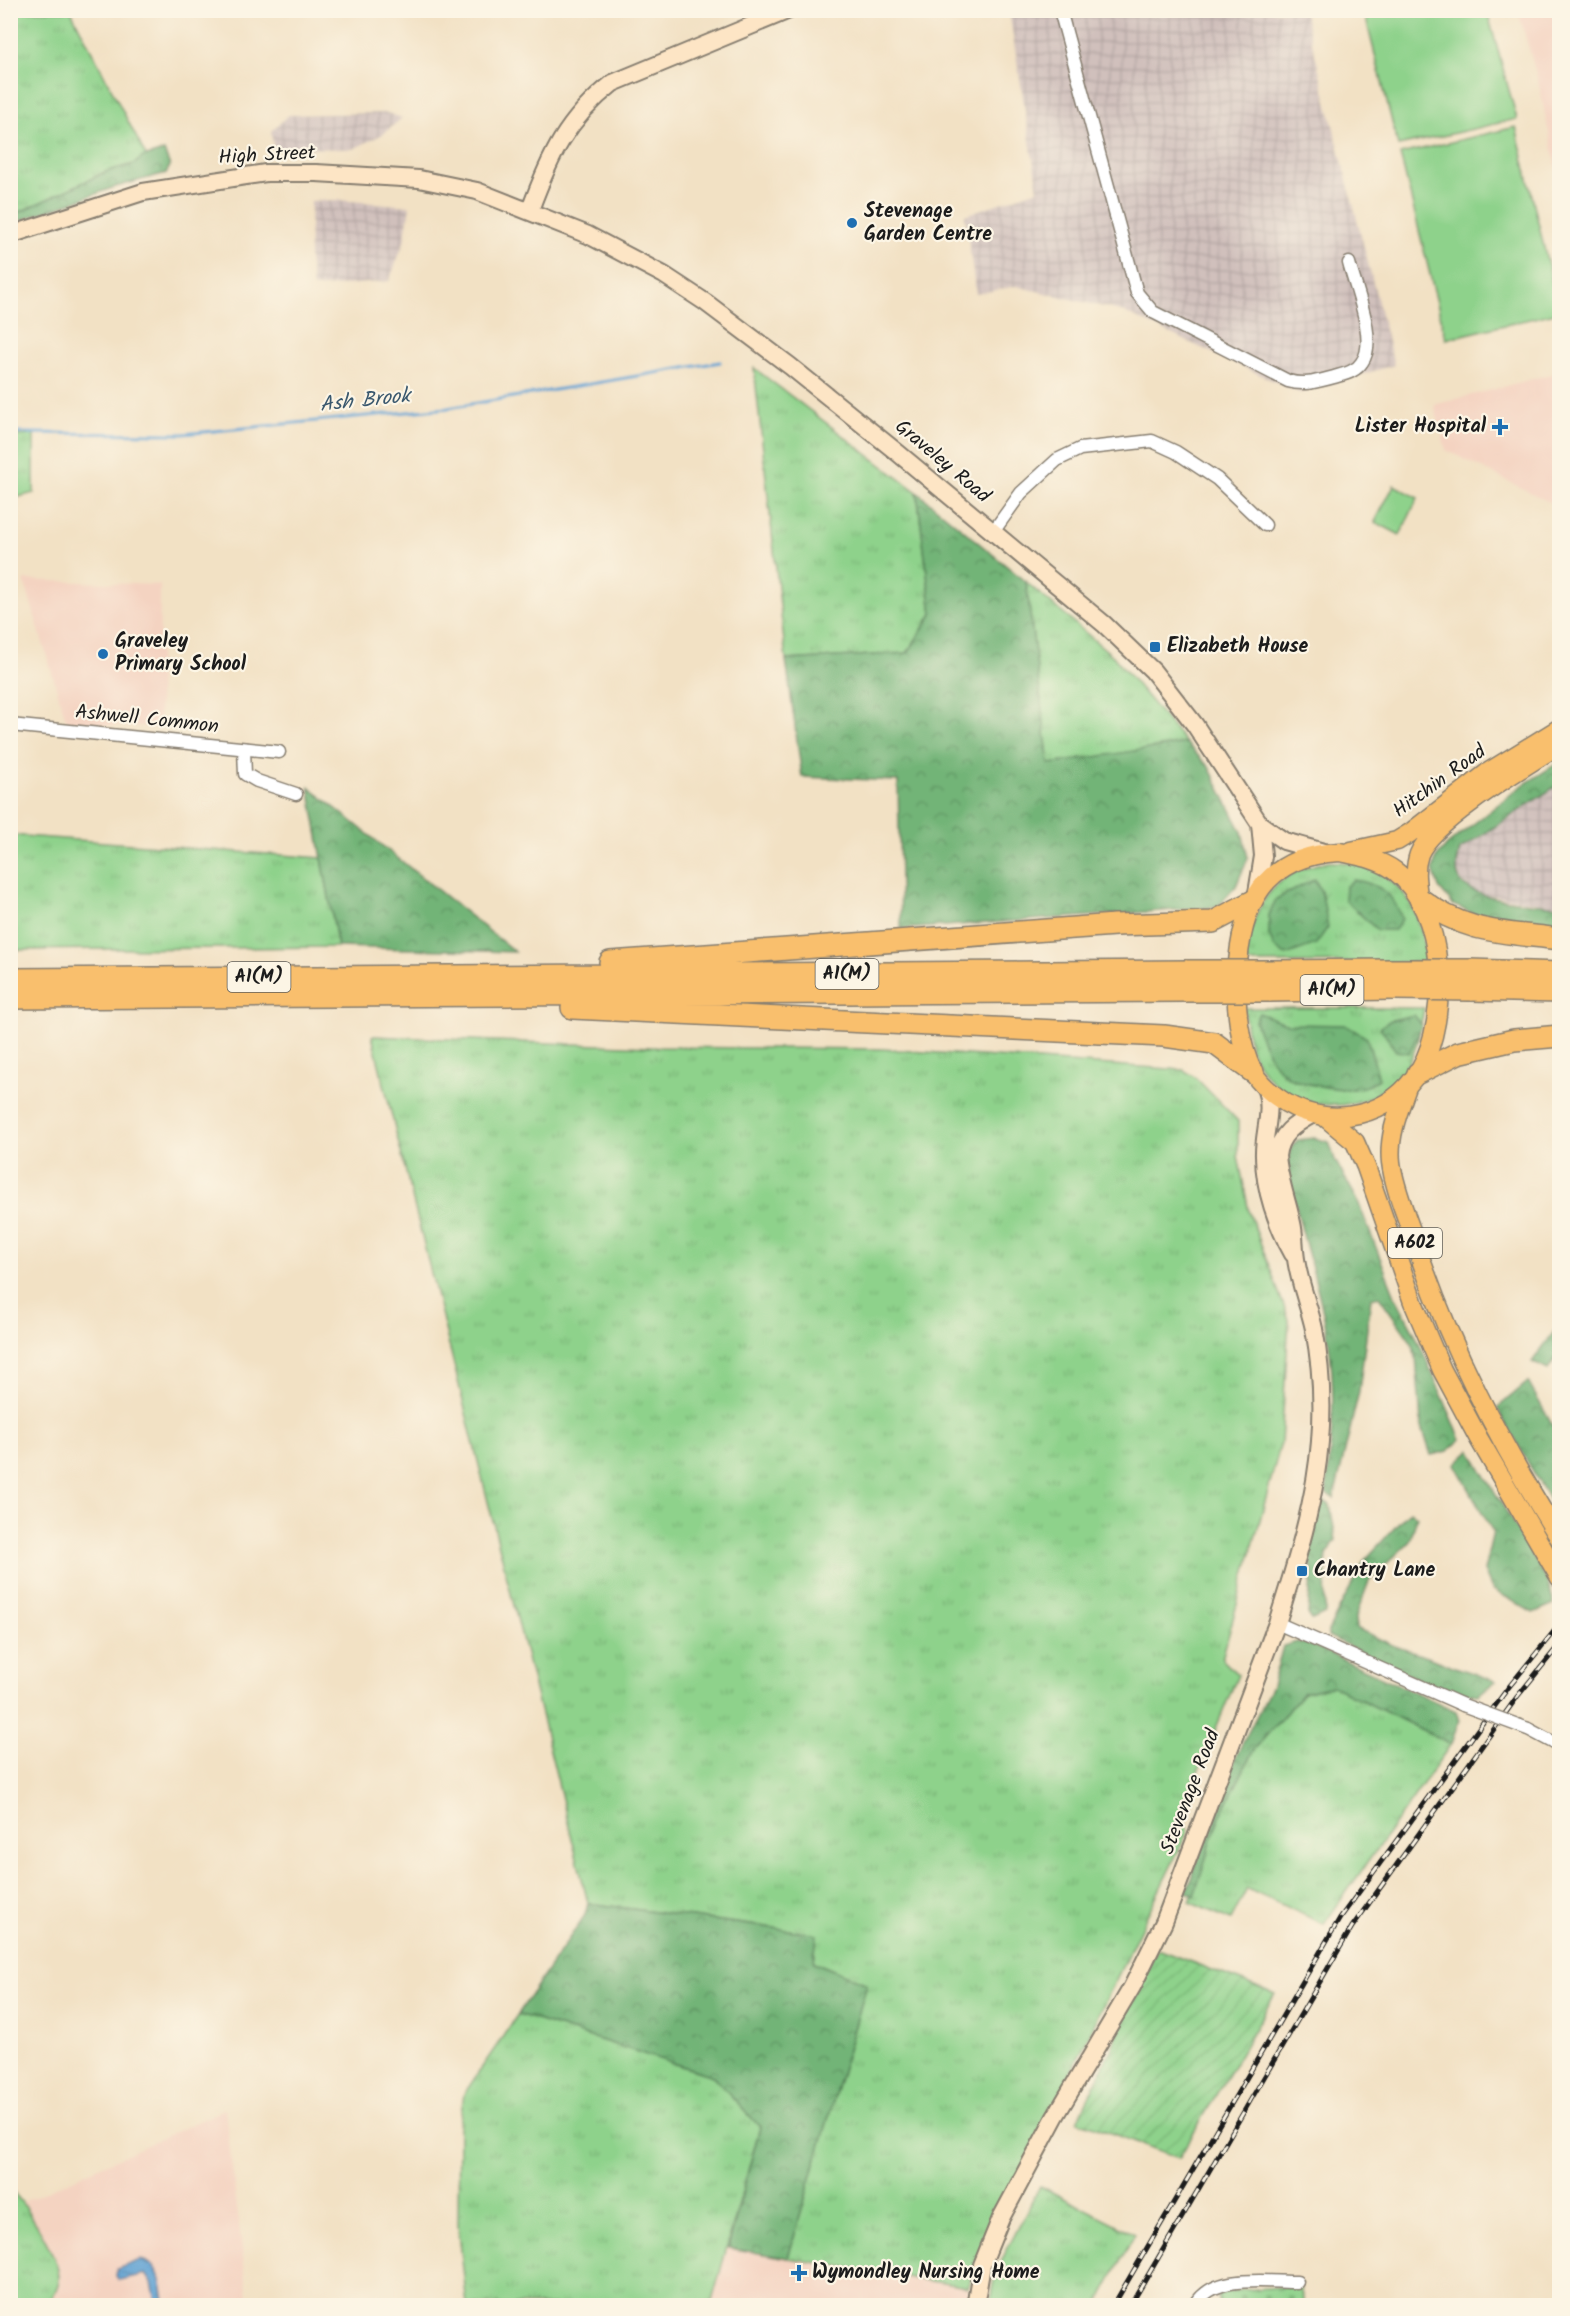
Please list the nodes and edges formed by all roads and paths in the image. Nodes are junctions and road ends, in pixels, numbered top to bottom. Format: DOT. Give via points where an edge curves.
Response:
graph roads {
  1 [pos="789,10"];
  2 [pos="1060,10"];
  3 [pos="530,210"];
  4 [pos="10,235"];
  5 [pos="1348,263"];
  6 [pos="1265,525"];
  7 [pos="993,532"];
  8 [pos="10,725"];
  9 [pos="1560,728"];
  10 [pos="1560,744"];
  11 [pos="244,750"];
  12 [pos="279,752"];
  13 [pos="296,794"];
  14 [pos="1260,824"];
  15 [pos="1334,853"];
  16 [pos="1419,897"];
  17 [pos="1254,898"];
  18 [pos="1560,939"];
  19 [pos="1560,973"];
  20 [pos="508,975"];
  21 [pos="10,979"];
  22 [pos="1470,980"];
  23 [pos="1187,981"];
  24 [pos="1560,992"];
  25 [pos="455,996"];
  26 [pos="10,998"];
  27 [pos="1560,1035"];
  28 [pos="1259,1080"];
  29 [pos="1413,1080"];
  30 [pos="1319,1116"];
  31 [pos="1296,1259"];
  32 [pos="1560,1539"];
  33 [pos="1558,1575"];
  34 [pos="1277,1623"];
  35 [pos="1560,1746"];
  36 [pos="1297,2282"];
  37 [pos="975,2306"];
  38 [pos="1195,2306"];
  1 -- 3 [label="main road" via="613,83 590,101 560,140 546,164"];
  2 -- 5 [label="street" via="1137,293 1153,312 1288,381 1313,383 1351,372 1366,354 1368,333"];
  3 -- 4 [label="main road, High Street" via="477,191 419,179 266,173 143,192"];
  3 -- 7 [label="main road, Graveley Road" via="628,255 705,302 790,366"];
  6 -- 7 [label="street" via="1217,479 1152,441 1080,449 1056,460 1022,493"];
  7 -- 14 [label="main road, Graveley Road" via="1104,624 1153,671 1195,725"];
  8 -- 11 [label="street, Ashwell Common"];
  9 -- 15 [label="main road, Hitchin Road" via="1487,773 1397,841"];
  10 -- 16 [label="main road, Hitchin Road" via="1492,786 1424,843 1415,870"];
  11 -- 12 [label="street, Ashwell Common"];
  11 -- 13 [label="street" via="244,774"];
  14 -- 15 [label="main road, Graveley Road" via="1284,841"];
  14 -- 17 [label="main road, Graveley Road" via="1263,856"];
  15 -- 16 [label="main road" via="1365,857 1396,871"];
  15 -- 17 [label="main road, Hitchin Road" via="1288,864"];
  16 -- 18 [label="highway" via="1453,921 1474,929"];
  16 -- 29 [label="main road" via="1434,941 1439,982 1433,1037 1428,1055"];
  17 -- 20 [label="highway, A1(M)" via="1214,922 664,957"];
  17 -- 28 [label="main road" via="1240,937 1236,993 1240,1027"];
  19 -- 22 [label="highway, A1(M)"];
  20 -- 21 [label="highway, A1(M)"];
  20 -- 23 [label="highway, A1(M)"];
  22 -- 23 [label="highway, A1(M), bridge"];
  22 -- 24 [label="highway, A1(M)"];
  23 -- 25 [label="highway, A1(M)"];
  25 -- 26 [label="highway, A1(M)"];
  25 -- 28 [label="highway" via="667,1014 1115,1033 1214,1043"];
  27 -- 29 [label="highway" via="1514,1040 1458,1053"];
  28 -- 30 [label="main road" via="1291,1105"];
  28 -- 31 [label="main road, Stevenage Road" via="1270,1108 1265,1173 1282,1235"];
  29 -- 30 [label="main road" via="1389,1101 1360,1114"];
  29 -- 32 [label="main road, A602" via="1396,1118 1392,1140 1395,1180 1434,1300 1476,1394"];
  30 -- 31 [label="main road, Stevenage Road" via="1291,1127 1278,1146 1278,1167 1294,1233"];
  30 -- 33 [label="main road, A602" via="1350,1136 1359,1150 1442,1371"];
  31 -- 34 [label="main road, Stevenage Road" via="1319,1364 1322,1438 1312,1503"];
  34 -- 35 [label="street, bridge"];
  34 -- 37 [label="main road, Stevenage Road" via="1164,1922 1132,1987 1001,2218 982,2265"];
  36 -- 38 [label="street" via="1260,2281 1214,2287 1200,2296"];
}
